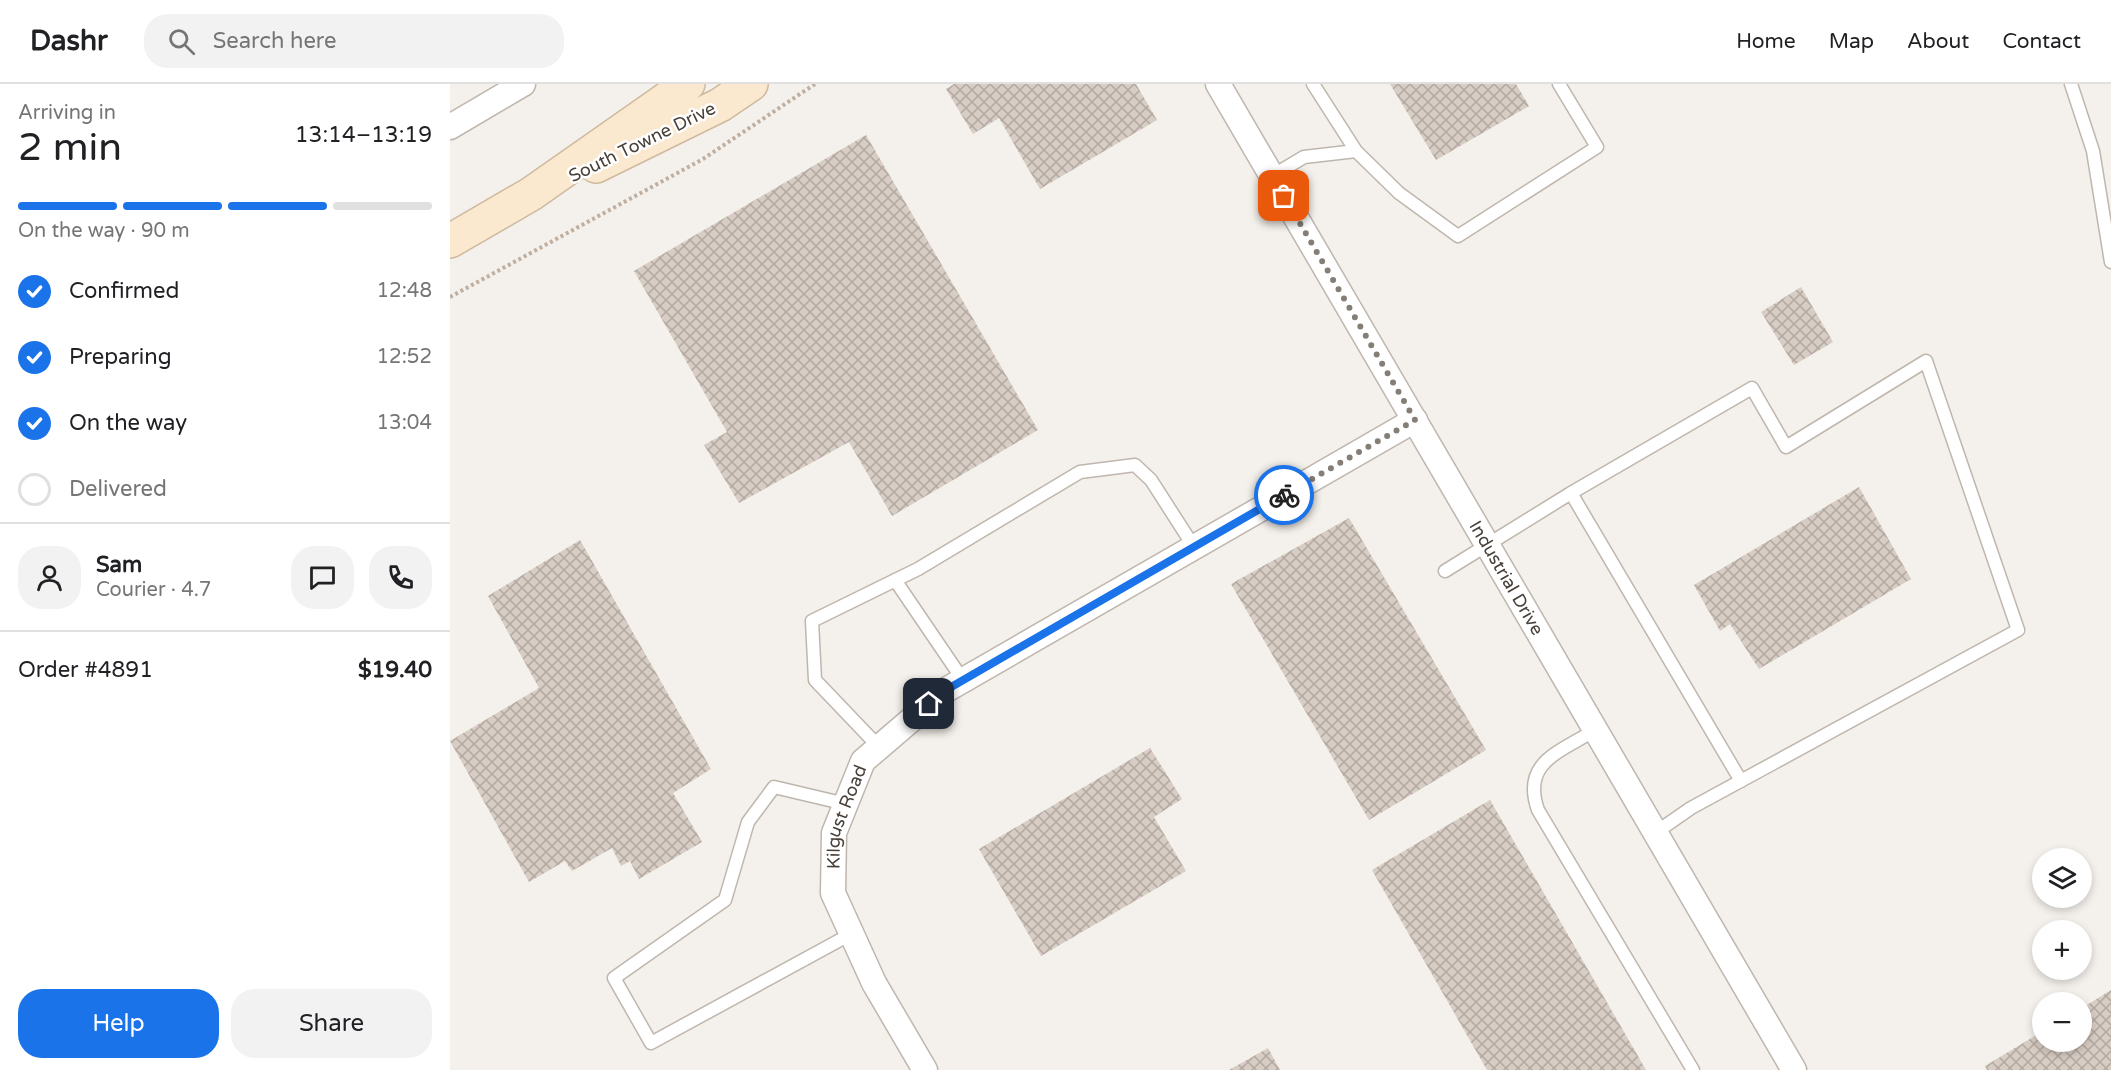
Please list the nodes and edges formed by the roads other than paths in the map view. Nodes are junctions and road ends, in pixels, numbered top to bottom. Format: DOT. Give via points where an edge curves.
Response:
graph roads {
  1 [pos="524,84"];
  2 [pos="688,84"];
  3 [pos="751,84"];
  4 [pos="1218,84"];
  5 [pos="1313,84"];
  6 [pos="1559,84"];
  7 [pos="2071,84"];
  8 [pos="450,127"];
  9 [pos="1356,151"];
  10 [pos="1272,176"];
  11 [pos="531,194"];
  12 [pos="450,241"];
  13 [pos="2111,262"];
  14 [pos="1415,420"];
  15 [pos="1571,493"];
  16 [pos="1488,546"];
  17 [pos="1194,547"];
  18 [pos="1445,571"];
  19 [pos="896,580"];
  20 [pos="963,680"];
  21 [pos="1595,730"];
  22 [pos="879,747"];
  23 [pos="1741,781"];
  24 [pos="846,804"];
  25 [pos="1655,833"];
  26 [pos="851,933"];
  27 [pos="925,1070"];
  28 [pos="1693,1070"];
  29 [pos="1794,1070"];
  1 -- 8 [label="street"];
  2 -- 11 [label="street, South Towne Drive"];
  3 -- 11 [label="street, South Towne Drive" via="720,105 632,150"];
  4 -- 10 [label="street, Industrial Drive"];
  5 -- 9 [label="lane"];
  6 -- 9 [label="lane" via="1597,147 1458,236 1399,193"];
  7 -- 13 [label="lane" via="2093,151"];
  9 -- 10 [label="lane" via="1304,157"];
  10 -- 14 [label="street, Industrial Drive"];
  11 -- 12 [label="street, South Towne Drive"];
  14 -- 16 [label="street, Industrial Drive"];
  14 -- 17 [label="street, Kilgust Road"];
  15 -- 16 [label="lane"];
  15 -- 23 [label="lane"];
  15 -- 23 [label="lane" via="1752,388 1786,447 1926,361 2018,630"];
  16 -- 18 [label="lane"];
  16 -- 21 [label="street, Industrial Drive"];
  17 -- 19 [label="lane" via="1151,480 1135,465 1080,472"];
  17 -- 20 [label="street, Kilgust Road"];
  19 -- 20 [label="lane"];
  19 -- 22 [label="lane" via="812,621 814,680"];
  20 -- 22 [label="street, Kilgust Road"];
  21 -- 25 [label="street, Industrial Drive"];
  21 -- 28 [label="lane" via="1539,766 1533,777 1532,793 1538,810"];
  22 -- 24 [label="street, Kilgust Road" via="863,761"];
  23 -- 25 [label="lane"];
  24 -- 26 [label="street, Kilgust Road" via="834,833 833,893"];
  24 -- 26 [label="lane" via="774,787 748,822 725,900 614,978 651,1043"];
  25 -- 29 [label="street, Industrial Drive"];
  26 -- 27 [label="street, Kilgust Road" via="874,983"];
}
